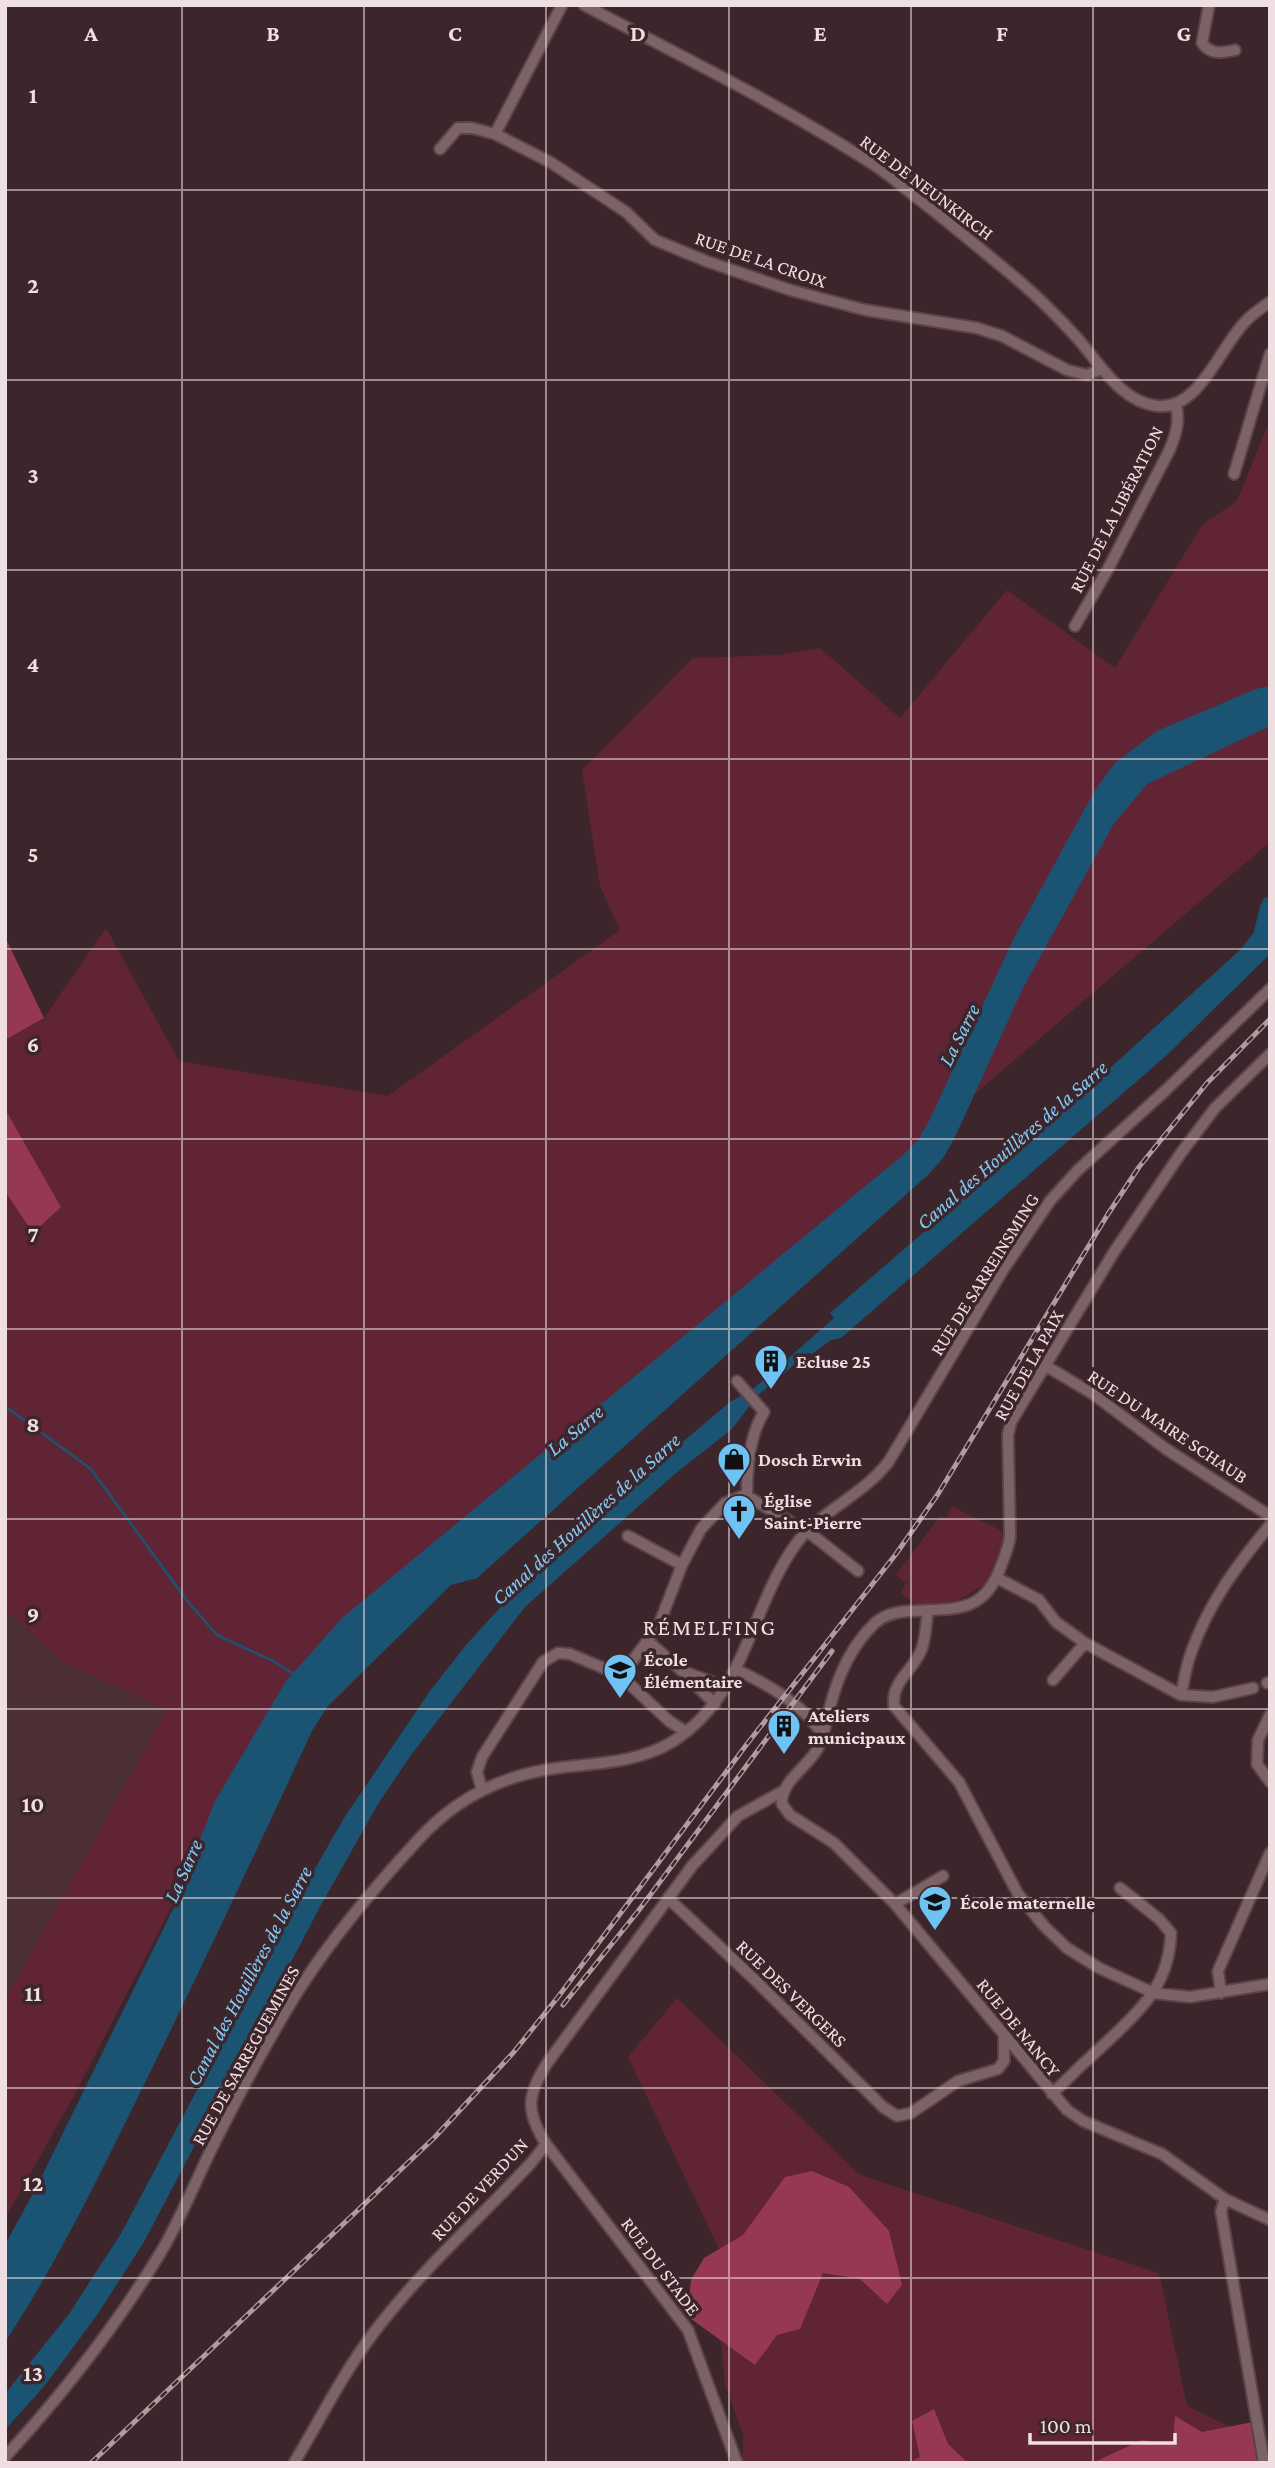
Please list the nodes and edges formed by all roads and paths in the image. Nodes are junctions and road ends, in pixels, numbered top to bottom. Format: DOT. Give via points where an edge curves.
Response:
graph roads {
  1 [pos="562,5"];
  2 [pos="584,5"];
  3 [pos="1209,5"];
  4 [pos="1235,51"];
  5 [pos="495,134"];
  6 [pos="440,149"];
  7 [pos="1270,302"];
  8 [pos="1270,354"];
  9 [pos="1101,369"];
  10 [pos="1176,404"];
  11 [pos="1234,474"];
  12 [pos="1075,626"];
  13 [pos="1270,989"];
  14 [pos="1270,1054"];
  15 [pos="1046,1366"];
  16 [pos="740,1384"];
  17 [pos="747,1497"];
  18 [pos="1270,1516"];
  19 [pos="1270,1525"];
  20 [pos="806,1532"];
  21 [pos="628,1536"];
  22 [pos="682,1565"];
  23 [pos="858,1571"];
  24 [pos="997,1578"];
  25 [pos="928,1610"];
  26 [pos="648,1641"];
  27 [pos="1085,1643"];
  28 [pos="735,1669"];
  29 [pos="682,1671"];
  30 [pos="621,1676"];
  31 [pos="1053,1680"];
  32 [pos="726,1687"];
  33 [pos="1253,1688"];
  34 [pos="1181,1695"];
  35 [pos="715,1703"];
  36 [pos="804,1714"];
  37 [pos="1270,1715"];
  38 [pos="827,1718"];
  39 [pos="686,1732"];
  40 [pos="823,1736"];
  41 [pos="1270,1782"];
  42 [pos="482,1790"];
  43 [pos="783,1791"];
  44 [pos="782,1804"];
  45 [pos="753,1806"];
  46 [pos="1270,1853"];
  47 [pos="943,1876"];
  48 [pos="1120,1888"];
  49 [pos="668,1898"];
  50 [pos="895,1904"];
  51 [pos="1270,1984"];
  52 [pos="1151,1992"];
  53 [pos="1221,1993"];
  54 [pos="1004,2036"];
  55 [pos="1066,2079"];
  56 [pos="1043,2084"];
  57 [pos="1052,2094"];
  58 [pos="546,2144"];
  59 [pos="1225,2199"];
  60 [pos="1270,2220"];
  61 [pos="5,2457"];
  62 [pos="295,2463"];
  63 [pos="737,2463"];
  64 [pos="1264,2463"];
  1 -- 5 [label="street"];
  2 -- 9 [label="street, RUE DE NEUNKIRCH" via="870,162 1036,295"];
  3 -- 4 [label="street" via="1202,43 1218,53"];
  5 -- 6 [label="street, RUE DE LA CROIX" via="458,128"];
  5 -- 9 [label="street, RUE DE LA CROIX" via="550,162 626,212 655,240 706,261 865,310 977,328 1066,370 1087,375"];
  7 -- 10 [label="street" via="1244,323 1199,385"];
  8 -- 11 [label="street"];
  9 -- 10 [label="street, RUE DE NEUNKIRCH" via="1141,402 1158,407"];
  10 -- 12 [label="street, RUE DE LA LIBÉRATION" via="1177,433 1169,451"];
  13 -- 20 [label="street, RUE DE SARREINSMING" via="1050,1200 889,1461"];
  14 -- 15 [label="street, RUE DE LA PAIX" via="1230,1091 1187,1144 1114,1251"];
  15 -- 18 [label="street, RUE DU MAIRE SCHAUB"];
  15 -- 24 [label="street, RUE DE LA PAIX" via="1009,1429 1010,1536"];
  16 -- 17 [label="street" via="762,1409 750,1454"];
  17 -- 20 [label="street"];
  17 -- 22 [label="street" via="725,1503 711,1516"];
  19 -- 34 [label="street" via="1213,1601 1191,1653"];
  20 -- 23 [label="street"];
  20 -- 28 [label="street, RUE DE SARREGUEMINES" via="787,1559"];
  21 -- 22 [label="street"];
  22 -- 26 [label="street"];
  24 -- 25 [label="street, RUE DE LA PAIX" via="978,1601"];
  24 -- 27 [label="street" via="1039,1600 1056,1622"];
  25 -- 38 [label="street, RUE DE LA PAIX" via="891,1614 876,1622 845,1664"];
  25 -- 52 [label="street" via="922,1651 898,1684 894,1706 959,1782 1018,1894 1044,1926 1067,1948 1099,1968"];
  26 -- 29 [label="street"];
  26 -- 30 [label="street"];
  27 -- 31 [label="street"];
  27 -- 34 [label="street"];
  28 -- 32 [label="street, RUE DE SARREGUEMINES"];
  28 -- 36 [label="street" via="766,1685"];
  29 -- 32 [label="street"];
  29 -- 35 [label="street"];
  30 -- 39 [label="street"];
  30 -- 42 [label="street" via="570,1654 558,1653 543,1662 479,1762"];
  32 -- 35 [label="street, RUE DE SARREGUEMINES"];
  33 -- 34 [label="street" via="1213,1697"];
  35 -- 39 [label="street, RUE DE SARREGUEMINES"];
  36 -- 38 [label="street"];
  36 -- 40 [label="street"];
  37 -- 41 [label="street" via="1258,1740 1257,1764"];
  38 -- 40 [label="street, RUE DE LA PAIX"];
  39 -- 42 [label="street, RUE DE SARREGUEMINES" via="662,1748 630,1759 536,1772"];
  40 -- 43 [label="street, RUE DE LA PAIX" via="810,1760"];
  42 -- 61 [label="street, RUE DE SARREGUEMINES" via="419,1839 327,1949 286,2011 162,2250 91,2354"];
  43 -- 44 [label="street"];
  43 -- 45 [label="street, RUE DE VERDUN"];
  44 -- 45 [label="street"];
  44 -- 50 [label="street, RUE DE NANCY" via="790,1815 834,1843"];
  45 -- 49 [label="street, RUE DE VERDUN" via="730,1824"];
  46 -- 53 [label="street" via="1219,1971"];
  47 -- 50 [label="street"];
  48 -- 52 [label="street" via="1171,1933 1170,1951"];
  49 -- 54 [label="street, RUE DES VERGERS" via="900,2117 952,2084 998,2069 1004,2062"];
  49 -- 58 [label="street, RUE DE VERDUN" via="535,2082 531,2111"];
  50 -- 54 [label="street, RUE DE NANCY"];
  51 -- 53 [label="street"];
  52 -- 53 [label="street" via="1190,1997"];
  52 -- 55 [label="street" via="1137,2014"];
  54 -- 56 [label="street, RUE DE NANCY"];
  55 -- 56 [label="street"];
  55 -- 57 [label="street"];
  56 -- 57 [label="street, RUE DE NANCY"];
  57 -- 59 [label="street, RUE DE NANCY" via="1077,2118 1162,2154"];
  58 -- 62 [label="street, RUE DE VERDUN" via="410,2288 373,2334"];
  58 -- 63 [label="street, RUE DU STADE" via="688,2330"];
  59 -- 60 [label="street, RUE DE NANCY"];
  59 -- 64 [label="street" via="1221,2211"];
}
